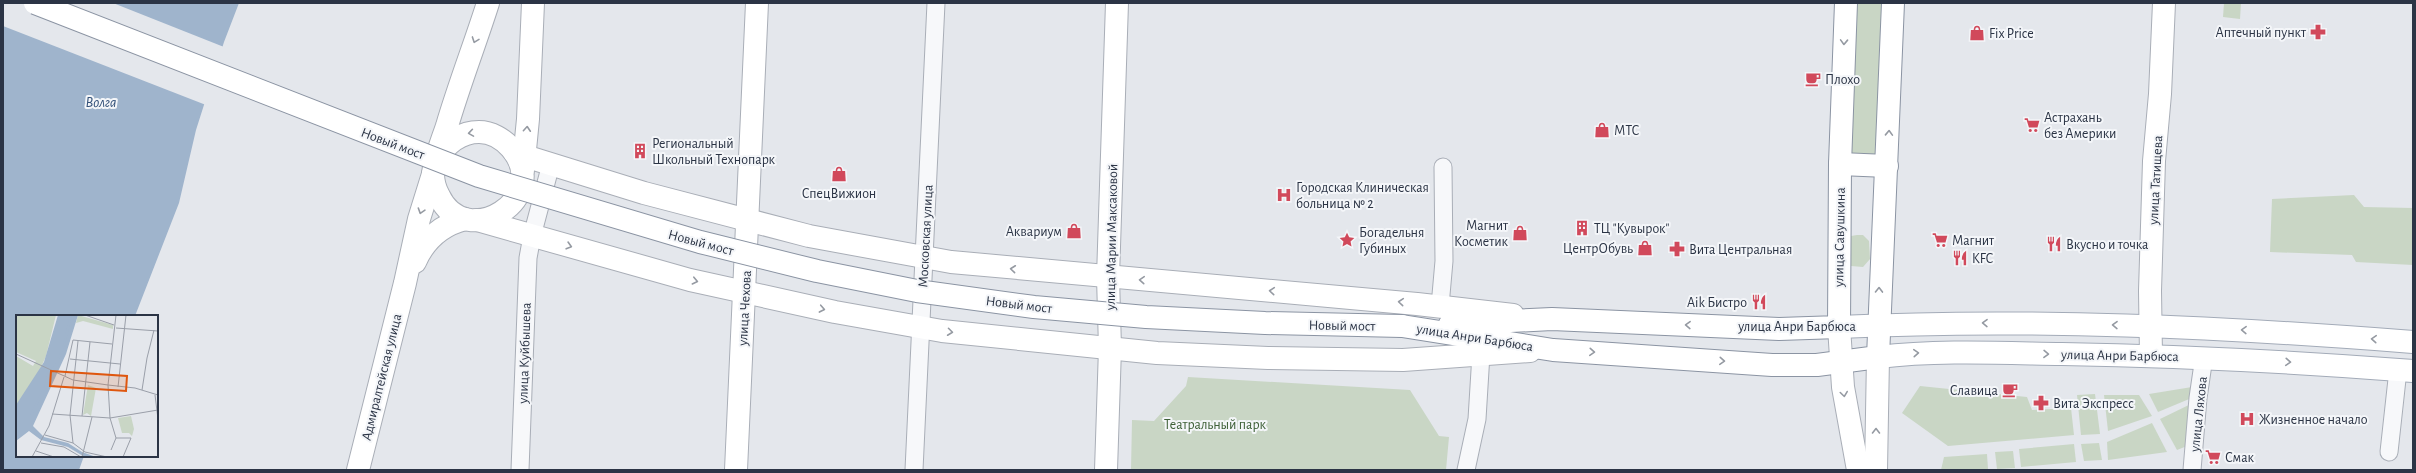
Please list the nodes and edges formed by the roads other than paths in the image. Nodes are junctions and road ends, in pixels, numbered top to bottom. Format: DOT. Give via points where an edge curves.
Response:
graph roads {
  1 [pos="35,3"];
  2 [pos="488,3"];
  3 [pos="533,3"];
  4 [pos="757,3"];
  5 [pos="936,3"];
  6 [pos="1117,3"];
  7 [pos="1846,3"];
  8 [pos="1893,3"];
  9 [pos="2164,3"];
  10 [pos="520,155"];
  11 [pos="551,164"];
  12 [pos="1840,164"];
  13 [pos="1887,166"];
  14 [pos="435,167"];
  15 [pos="1443,167"];
  16 [pos="748,219"];
  17 [pos="471,220"];
  18 [pos="532,236"];
  19 [pos="924,257"];
  20 [pos="1108,277"];
  21 [pos="405,283"];
  22 [pos="744,293"];
  23 [pos="1440,306"];
  24 [pos="1552,319"];
  25 [pos="1878,325"];
  26 [pos="1402,326"];
  27 [pos="2152,326"];
  28 [pos="920,327"];
  29 [pos="1839,327"];
  30 [pos="2413,342"];
  31 [pos="1110,348"];
  32 [pos="1553,350"];
  33 [pos="1481,354"];
  34 [pos="2151,356"];
  35 [pos="2204,357"];
  36 [pos="1878,358"];
  37 [pos="1841,362"];
  38 [pos="2405,371"];
  39 [pos="2388,452"];
  40 [pos="358,470"];
  41 [pos="520,470"];
  42 [pos="736,470"];
  43 [pos="914,470"];
  44 [pos="1106,470"];
  45 [pos="1466,470"];
  46 [pos="1858,470"];
  47 [pos="1876,470"];
  48 [pos="2192,470"];
  1 -- 26 [label="main road, Новый мост, bridge" via="479,176 700,242 810,269 917,290 1146,318"];
  2 -- 14 [label="main road, one-way" via="459,86"];
  10 -- 3 [label="main road, one-way"];
  4 -- 16 [label="main road, улица Чехова"];
  5 -- 19 [label="street, Московская улица"];
  6 -- 20 [label="main road, улица Марии Максаковой"];
  7 -- 12 [label="main road, улица Савушкина, one-way"];
  13 -- 8 [label="main road, one-way"];
  9 -- 27 [label="main road, улица Татищева" via="2154,161 2150,291"];
  10 -- 11 [label="main road"];
  10 -- 14 [label="main road, one-way" via="494,135 480,132 454,139 443,148"];
  10 -- 17 [label="main road" via="521,181 515,200 494,217"];
  11 -- 16 [label="main road" via="644,193"];
  11 -- 18 [label="street, улица Куйбышева"];
  12 -- 13 [label="main road"];
  12 -- 29 [label="main road, улица Савушкина"];
  25 -- 13 [label="main road, one-way"];
  14 -- 17 [label="main road" via="435,188 441,202 451,212"];
  14 -- 21 [label="main road, one-way" via="419,219"];
  15 -- 23 [label="street" via="1444,261"];
  16 -- 19 [label="main road" via="809,236"];
  16 -- 22 [label="main road, улица Чехова"];
  17 -- 18 [label="main road"];
  17 -- 21 [label="main road" via="450,222 437,231 418,255"];
  18 -- 22 [label="main road, one-way"];
  18 -- 41 [label="street, улица Куйбышева" via="528,258"];
  20 -- 19 [label="main road, one-way" via="951,262"];
  19 -- 28 [label="street, Московская улица"];
  23 -- 20 [label="main road, one-way"];
  20 -- 31 [label="main road, улица Марии Максаковой"];
  21 -- 40 [label="main road, Адмиралтейская улица"];
  22 -- 28 [label="main road, one-way"];
  22 -- 42 [label="main road, улица Чехова"];
  23 -- 24 [label="main road"];
  24 -- 26 [label="main road, улица Анри Барбюса"];
  29 -- 24 [label="main road, улица Анри Барбюса, one-way" via="1779,329"];
  27 -- 25 [label="main road, улица Анри Барбюса, one-way" via="1934,323"];
  25 -- 29 [label="main road, улица Анри Барбюса"];
  25 -- 36 [label="main road"];
  26 -- 32 [label="main road, улица Анри Барбюса"];
  30 -- 27 [label="main road, улица Анри Барбюса, one-way" via="2260,330"];
  27 -- 34 [label="main road, улица Татищева"];
  28 -- 31 [label="main road, one-way"];
  28 -- 43 [label="street, Московская улица"];
  29 -- 37 [label="main road, улица Савушкина"];
  31 -- 33 [label="main road" via="1157,353 1268,358 1403,360"];
  31 -- 44 [label="main road, улица Марии Максаковой"];
  32 -- 33 [label="main road"];
  32 -- 37 [label="main road, улица Анри Барбюса, one-way" via="1785,366"];
  33 -- 45 [label="street" via="1477,419"];
  34 -- 35 [label="main road, улица Анри Барбюса"];
  36 -- 34 [label="main road, улица Анри Барбюса, one-way" via="1934,352"];
  35 -- 38 [label="main road, улица Анри Барбюса, one-way"];
  35 -- 48 [label="street, улица Ляхова"];
  36 -- 37 [label="main road, улица Анри Барбюса"];
  47 -- 36 [label="main road, one-way"];
  37 -- 46 [label="main road, улица Савушкина, one-way" via="1849,427"];
  38 -- 39 [label="street"];
}
